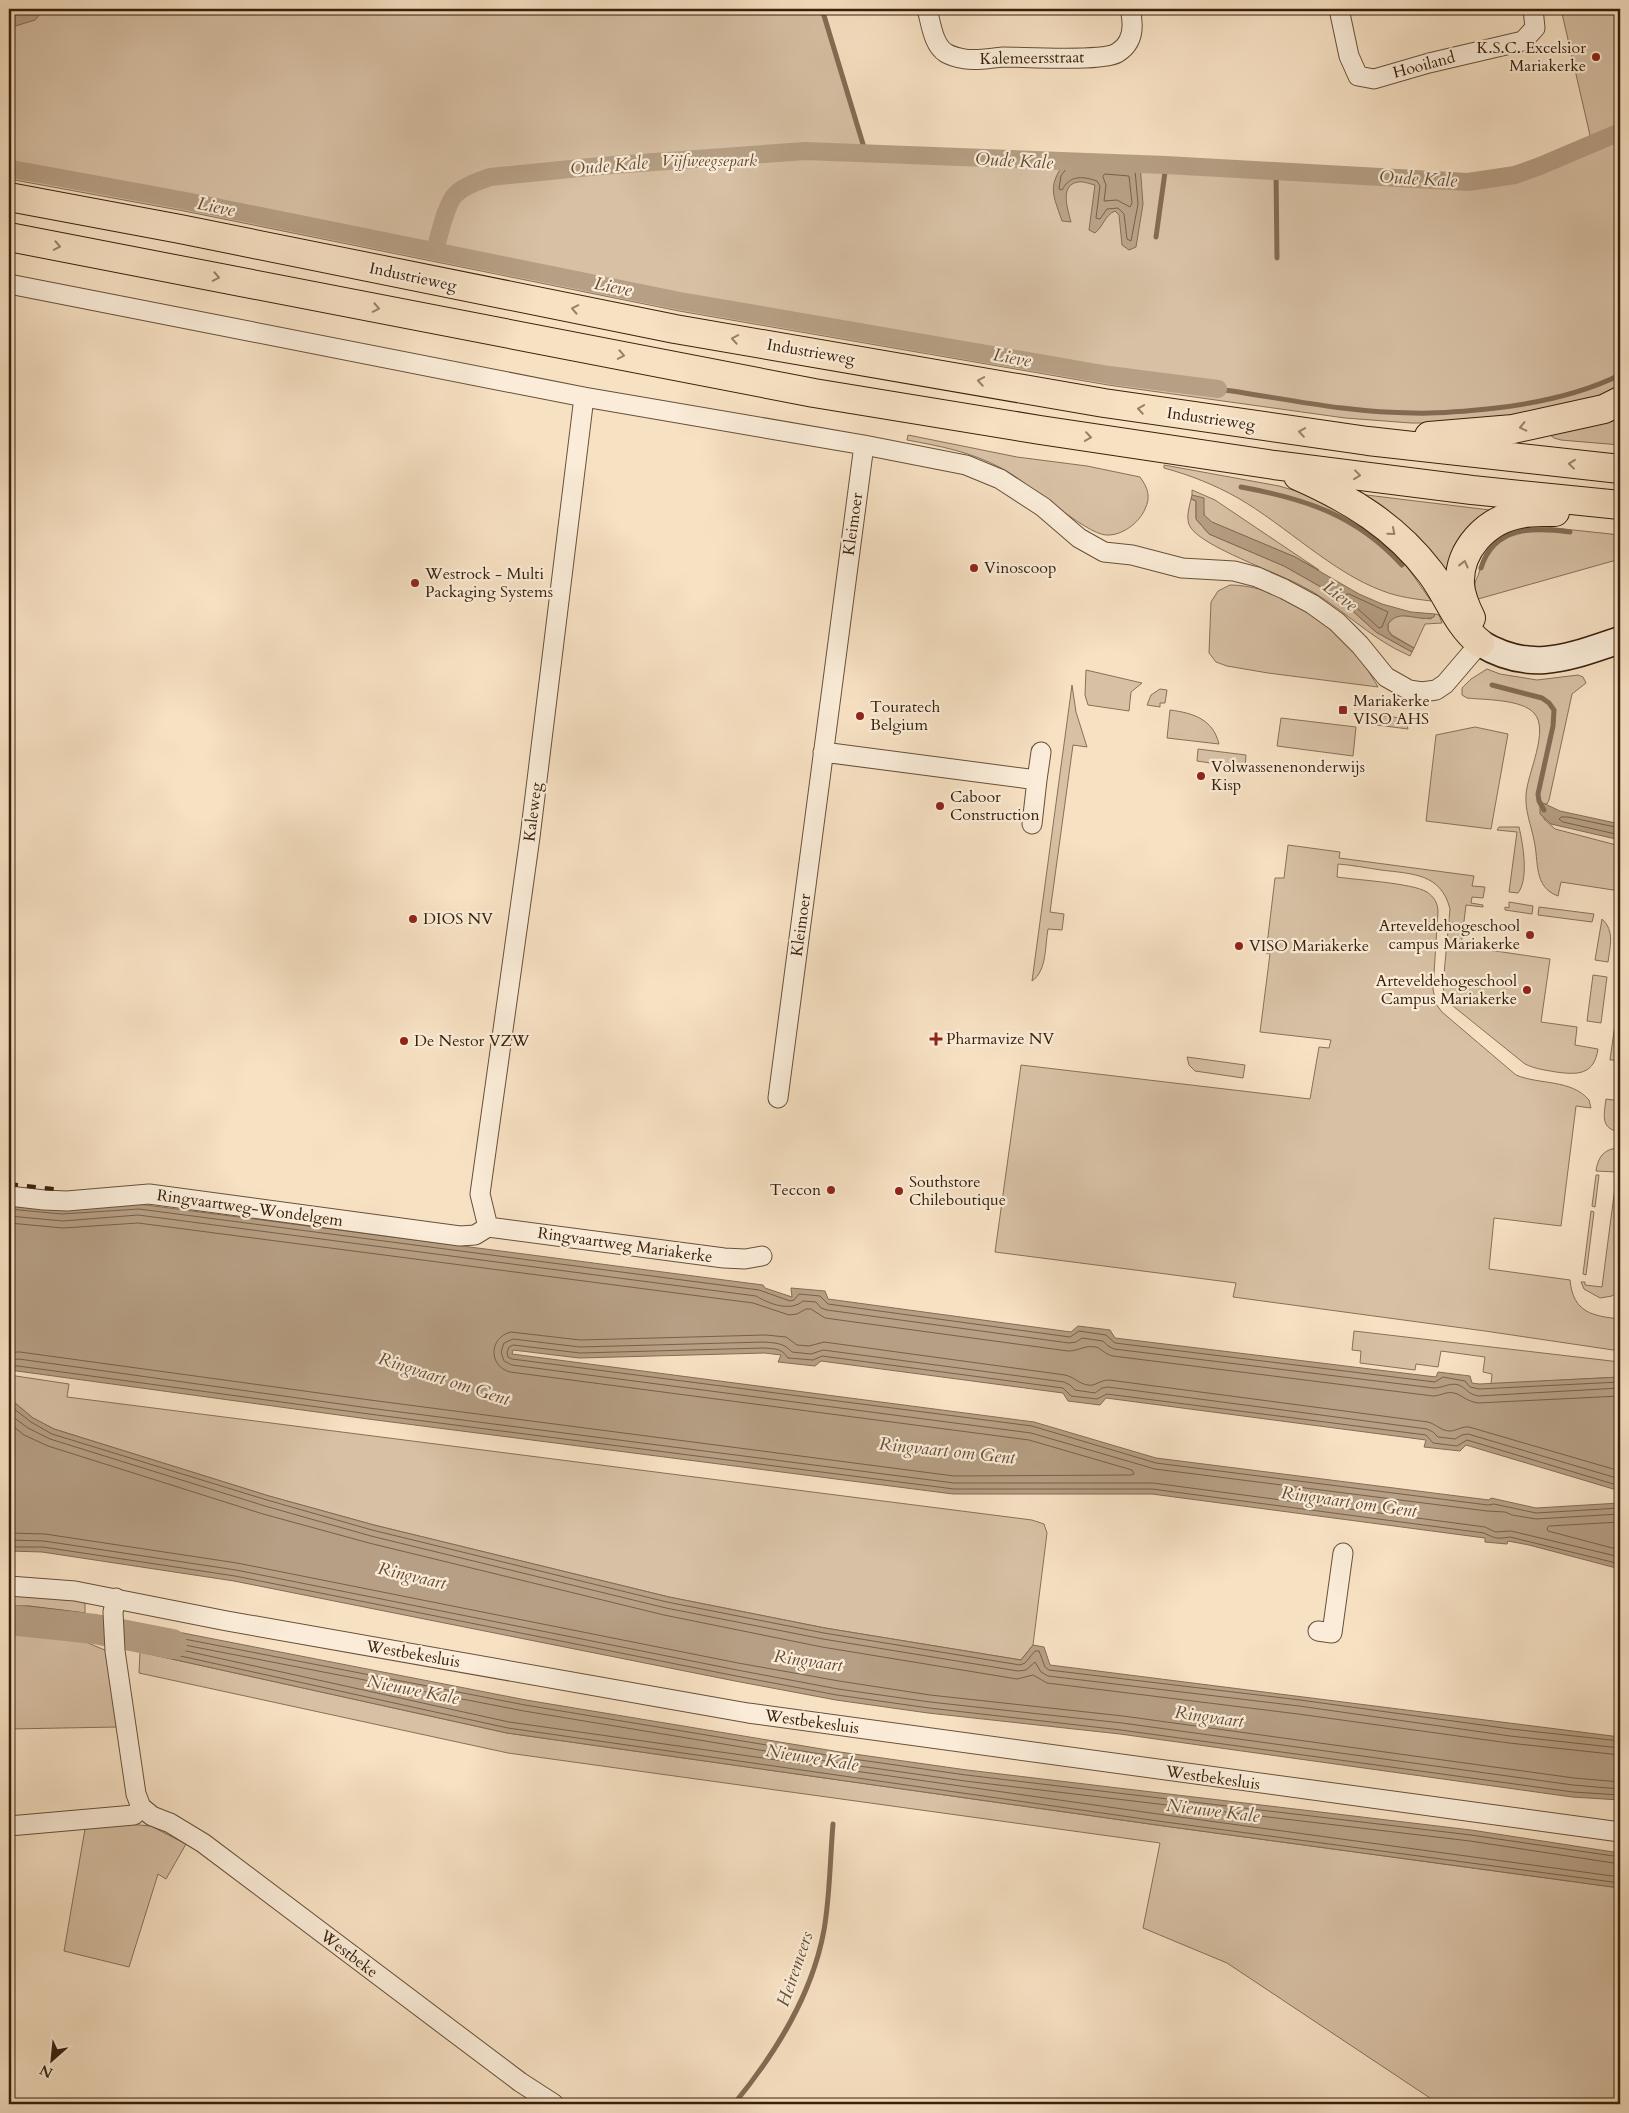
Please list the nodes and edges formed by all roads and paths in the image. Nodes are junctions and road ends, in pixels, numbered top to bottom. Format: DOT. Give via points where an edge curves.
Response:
graph roads {
  1 [pos="927,9"];
  2 [pos="1130,9"];
  3 [pos="1339,9"];
  4 [pos="1533,9"];
  5 [pos="9,197"];
  6 [pos="9,237"];
  7 [pos="9,284"];
  8 [pos="584,397"];
  9 [pos="1620,400"];
  10 [pos="1368,441"];
  11 [pos="864,445"];
  12 [pos="1274,465"];
  13 [pos="1620,469"];
  14 [pos="1620,505"];
  15 [pos="1620,640"];
  16 [pos="1480,643"];
  17 [pos="823,752"];
  18 [pos="1041,752"];
  19 [pos="1037,780"];
  20 [pos="1032,824"];
  21 [pos="778,1098"];
  22 [pos="9,1196"];
  23 [pos="488,1227"];
  24 [pos="762,1256"];
  25 [pos="1343,1553"];
  26 [pos="9,1586"];
  27 [pos="115,1605"];
  28 [pos="1318,1631"];
  29 [pos="141,1807"];
  30 [pos="9,1826"];
  31 [pos="1620,1832"];
  32 [pos="554,2104"];
  1 -- 2 [label="street, Kalemeersstraat" via="941,49 946,54 966,59 1115,54 1131,36"];
  3 -- 4 [label="street, Hooiland" via="1348,56 1358,76 1374,79 1523,41 1535,28"];
  10 -- 5 [label="highway, Industrieweg, one-way" via="1104,403 675,329"];
  6 -- 12 [label="highway, one-way" via="814,393"];
  7 -- 8 [label="street"];
  8 -- 11 [label="street"];
  8 -- 23 [label="street, Kaleweg" via="530,836 480,1194"];
  9 -- 10 [label="highway, one-way" via="1604,409 1513,429"];
  13 -- 10 [label="highway, Industrieweg, one-way"];
  11 -- 16 [label="street" via="966,465 1000,479 1043,507 1079,538 1104,552 1182,568 1234,571 1275,585 1312,604 1337,622 1360,644 1386,677 1409,690 1436,690 1446,684"];
  11 -- 17 [label="street, Kleimoer"];
  12 -- 14 [label="highway, one-way"];
  12 -- 16 [label="highway, one-way" via="1348,500 1396,535 1431,573 1468,633"];
  16 -- 14 [label="highway, one-way" via="1460,584 1463,563 1477,537 1503,519 1518,514"];
  15 -- 16 [label="street" via="1546,662 1508,657"];
  17 -- 19 [label="street"];
  17 -- 21 [label="street, Kleimoer"];
  18 -- 19 [label="street"];
  19 -- 20 [label="street"];
  22 -- 23 [label="street, Ringvaartweg-Wondelgem" via="67,1200 149,1194 460,1236 475,1235"];
  23 -- 24 [label="street, Ringvaartweg Mariakerke" via="724,1258"];
  25 -- 28 [label="street" via="1342,1622 1332,1633"];
  26 -- 27 [label="street, Westbekesluis" via="75,1591"];
  27 -- 29 [label="street" via="115,1651 136,1794"];
  27 -- 31 [label="street, Westbekesluis" via="227,1621 748,1713"];
  29 -- 30 [label="street" via="134,1814"];
  29 -- 32 [label="street, Westbeke" via="203,1843 520,2082"];
}
